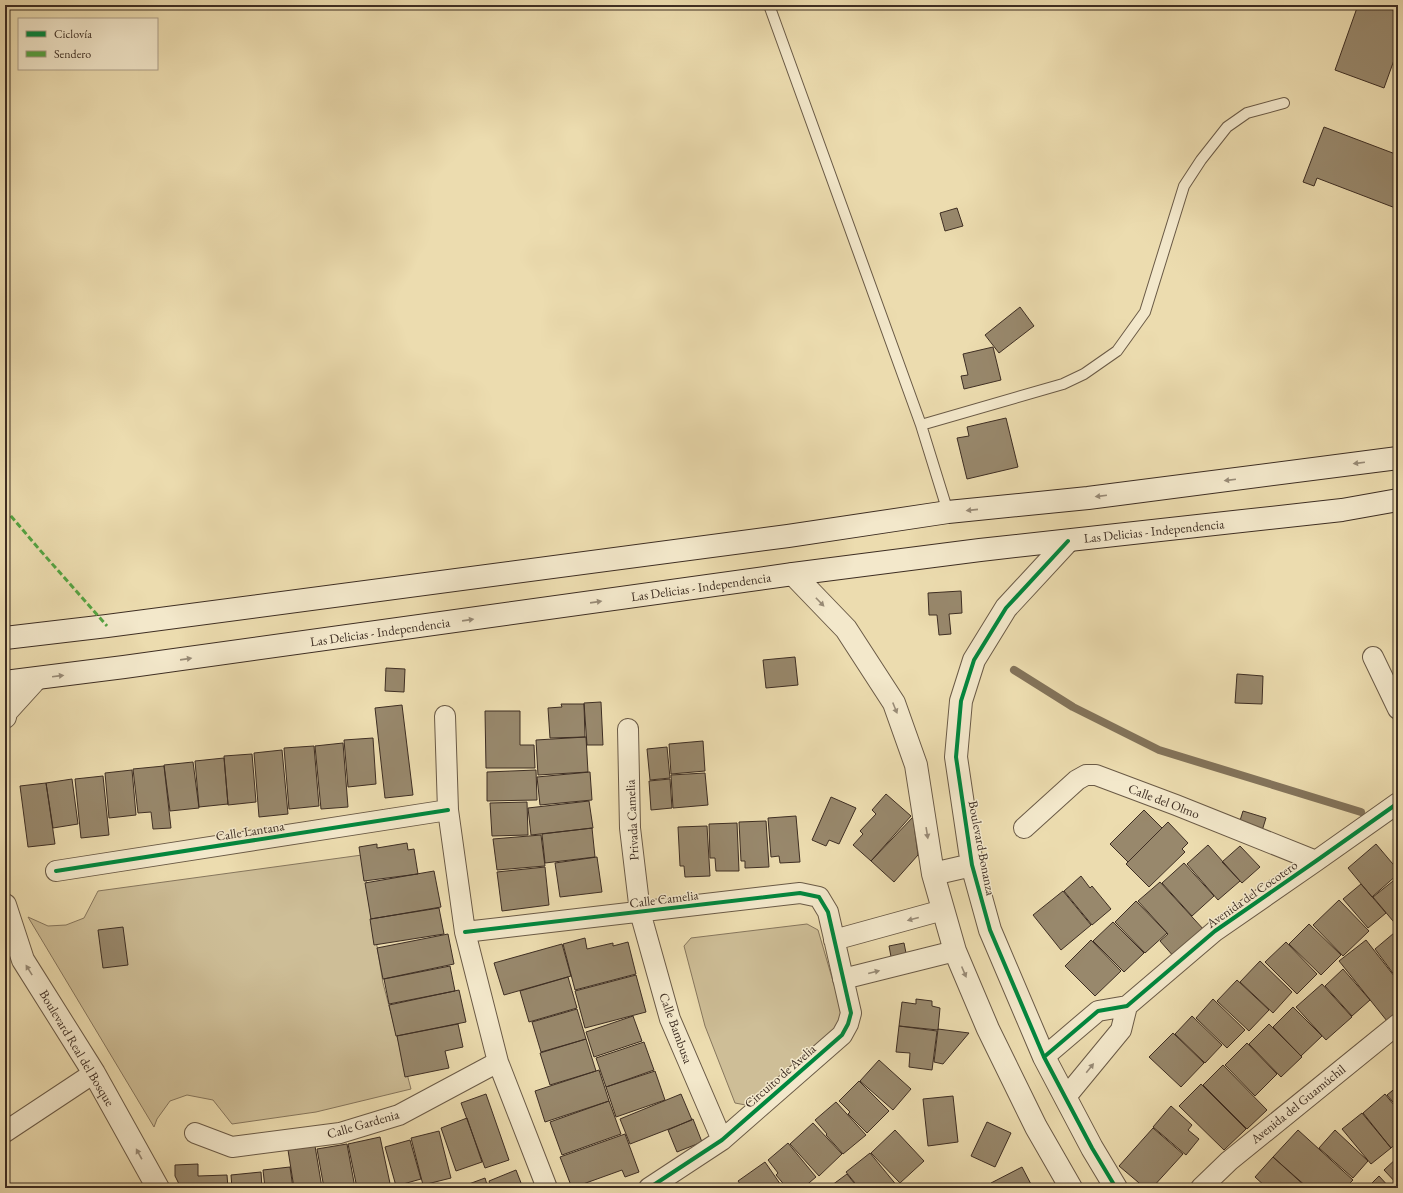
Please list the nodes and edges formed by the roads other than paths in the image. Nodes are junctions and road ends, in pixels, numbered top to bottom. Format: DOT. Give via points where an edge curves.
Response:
graph roads {
  1 [pos="769,5"];
  2 [pos="1284,103"];
  3 [pos="921,425"];
  4 [pos="1398,458"];
  5 [pos="1398,500"];
  6 [pos="948,512"];
  7 [pos="1068,541"];
  8 [pos="793,574"];
  9 [pos="5,638"];
  10 [pos="1373,657"];
  11 [pos="36,679"];
  12 [pos="5,682"];
  13 [pos="1398,710"];
  14 [pos="445,716"];
  15 [pos="5,717"];
  16 [pos="628,729"];
  17 [pos="1398,802"];
  18 [pos="448,810"];
  19 [pos="1024,828"];
  20 [pos="1316,862"];
  21 [pos="972,865"];
  22 [pos="56,871"];
  23 [pos="933,874"];
  24 [pos="5,905"];
  25 [pos="943,910"];
  26 [pos="640,912"];
  27 [pos="465,932"];
  28 [pos="834,940"];
  29 [pos="955,951"];
  30 [pos="843,979"];
  31 [pos="1127,1006"];
  32 [pos="1398,1024"];
  33 [pos="1044,1057"];
  34 [pos="498,1062"];
  35 [pos="94,1073"];
  36 [pos="1066,1098"];
  37 [pos="5,1132"];
  38 [pos="195,1133"];
  39 [pos="722,1140"];
  40 [pos="158,1188"];
  41 [pos="547,1188"];
  42 [pos="649,1188"];
  43 [pos="1071,1188"];
  44 [pos="1116,1188"];
  45 [pos="1201,1188"];
  1 -- 3 [label="lane"];
  2 -- 3 [label="lane" via="1247,113 1227,127 1200,160 1184,186 1145,312 1117,351 1084,374 1063,384"];
  3 -- 6 [label="lane"];
  4 -- 6 [label="main road, one-way" via="1096,497"];
  5 -- 7 [label="main road, Las Delicias - Independencia" via="1342,510"];
  6 -- 9 [label="main road" via="788,536"];
  7 -- 8 [label="main road, Las Delicias - Independencia"];
  7 -- 21 [label="main road, Boulevard Bonanza" via="1006,608 974,660 960,701 956,757"];
  11 -- 8 [label="main road, Las Delicias - Independencia, one-way"];
  8 -- 23 [label="main road, one-way" via="846,629 894,703 916,765"];
  10 -- 13 [label="street"];
  11 -- 12 [label="main road, Las Delicias - Independencia"];
  11 -- 15 [label="main road" via="6,712"];
  14 -- 18 [label="street"];
  16 -- 26 [label="street, Privada Camelia" via="630,828"];
  17 -- 20 [label="street, Avenida del Cocotero"];
  18 -- 22 [label="street, Calle Lantana"];
  18 -- 27 [label="street"];
  19 -- 20 [label="street, Calle del Olmo" via="1077,780 1086,775 1096,775"];
  20 -- 31 [label="street, Avenida del Cocotero" via="1215,931"];
  21 -- 23 [label="main road"];
  21 -- 33 [label="main road, Boulevard Bonanza" via="990,930"];
  23 -- 25 [label="main road"];
  35 -- 24 [label="main road, Boulevard Real del Bosque, one-way" via="23,960"];
  25 -- 28 [label="street, one-way"];
  25 -- 29 [label="main road"];
  26 -- 27 [label="street, Calle Camelia"];
  26 -- 28 [label="street, Calle Camelia" via="800,894 819,897 828,912"];
  26 -- 39 [label="street, Calle Bambusa" via="670,1019"];
  27 -- 34 [label="street"];
  28 -- 30 [label="street, Circuito de Avelia"];
  30 -- 29 [label="street, one-way"];
  29 -- 43 [label="main road, one-way" via="988,1029 1036,1127"];
  30 -- 39 [label="street, Circuito de Avelia" via="851,1013 842,1035"];
  31 -- 33 [label="street" via="1098,1011"];
  36 -- 31 [label="street, one-way" via="1121,1030"];
  32 -- 45 [label="street, Avenida del Guamúchil" via="1235,1156"];
  33 -- 36 [label="main road, Boulevard Bonanza"];
  34 -- 38 [label="street, Calle Gardenia" via="399,1115 340,1134 232,1147"];
  34 -- 41 [label="street"];
  35 -- 37 [label="street"];
  40 -- 35 [label="main road, Boulevard Real del Bosque, one-way"];
  36 -- 44 [label="main road, Boulevard Bonanza"];
  39 -- 42 [label="street, Circuito de Avelia"];
}
